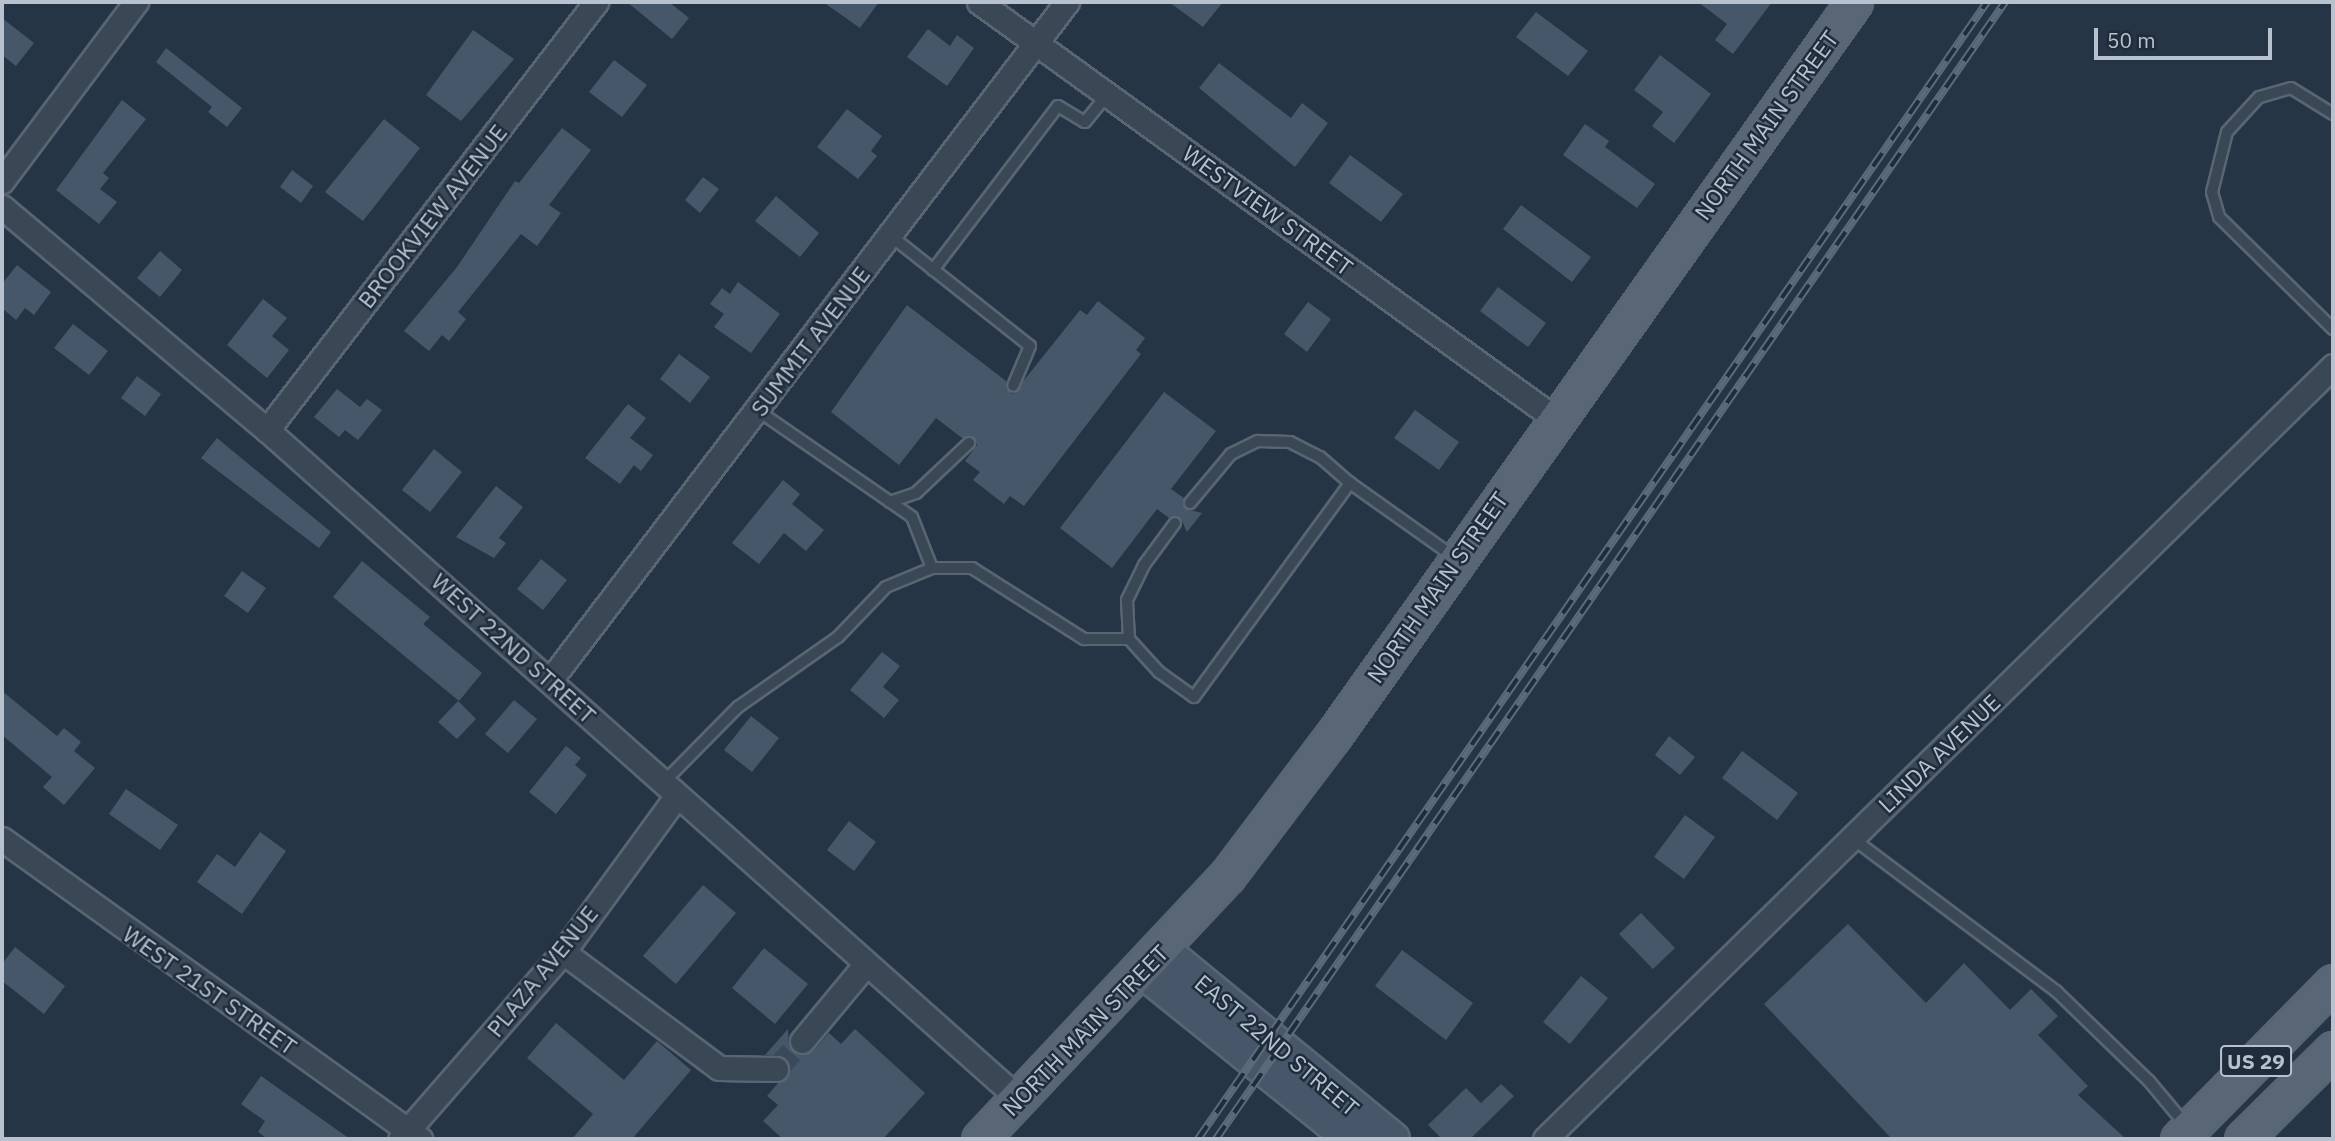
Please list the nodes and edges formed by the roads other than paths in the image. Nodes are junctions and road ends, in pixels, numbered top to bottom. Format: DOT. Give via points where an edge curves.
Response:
graph roads {
  1 [pos="136,2"];
  2 [pos="596,2"];
  3 [pos="979,2"];
  4 [pos="1067,2"];
  5 [pos="1854,2"];
  6 [pos="1038,43"];
  7 [pos="1108,94"];
  8 [pos="2333,114"];
  9 [pos="2,181"];
  10 [pos="2,207"];
  11 [pos="891,236"];
  12 [pos="933,270"];
  13 [pos="2333,329"];
  14 [pos="2333,366"];
  15 [pos="1013,386"];
  16 [pos="757,410"];
  17 [pos="1556,418"];
  18 [pos="267,430"];
  19 [pos="969,443"];
  20 [pos="1350,483"];
  21 [pos="890,502"];
  22 [pos="1190,503"];
  23 [pos="1175,523"];
  24 [pos="1457,559"];
  25 [pos="932,568"];
  26 [pos="1129,639"];
  27 [pos="551,679"];
  28 [pos="669,790"];
  29 [pos="1852,838"];
  30 [pos="2,839"];
  31 [pos="563,952"];
  32 [pos="1152,960"];
  33 [pos="866,964"];
  34 [pos="2333,984"];
  35 [pos="802,1041"];
  36 [pos="2333,1050"];
  37 [pos="776,1069"];
  38 [pos="1018,1098"];
  39 [pos="2184,1134"];
  40 [pos="1338,1135"];
  41 [pos="409,1136"];
  42 [pos="980,1139"];
  43 [pos="1393,1139"];
  44 [pos="1545,1139"];
  45 [pos="2243,1139"];
  1 -- 9 [label="street"];
  2 -- 18 [label="street, BROOKVIEW AVENUE"];
  3 -- 6 [label="street, WESTVIEW STREET"];
  4 -- 6 [label="street, SUMMIT AVENUE"];
  5 -- 17 [label="main road, NORTH MAIN STREET"];
  6 -- 7 [label="street, WESTVIEW STREET"];
  6 -- 11 [label="street, SUMMIT AVENUE"];
  7 -- 12 [label="lane" via="1085,122 1058,106"];
  7 -- 17 [label="street, WESTVIEW STREET"];
  8 -- 13 [label="lane" via="2291,88 2259,97 2227,132 2212,192 2220,217"];
  10 -- 18 [label="street, WEST 22ND STREET"];
  11 -- 12 [label="lane"];
  11 -- 16 [label="street, SUMMIT AVENUE"];
  12 -- 15 [label="lane" via="1030,346"];
  14 -- 29 [label="street, LINDA AVENUE"];
  16 -- 21 [label="lane"];
  16 -- 27 [label="street, SUMMIT AVENUE"];
  17 -- 24 [label="main road, NORTH MAIN STREET"];
  18 -- 27 [label="street, WEST 22ND STREET"];
  19 -- 21 [label="lane" via="916,493"];
  20 -- 22 [label="lane" via="1320,457 1290,442 1258,441 1231,454"];
  20 -- 24 [label="lane"];
  20 -- 26 [label="lane" via="1194,697 1159,672"];
  21 -- 25 [label="lane" via="912,517"];
  23 -- 26 [label="lane" via="1144,565 1127,600"];
  24 -- 32 [label="main road, NORTH MAIN STREET" via="1333,736"];
  25 -- 26 [label="lane" via="972,569 1084,639"];
  25 -- 28 [label="lane" via="886,587 838,637 738,706"];
  27 -- 28 [label="street, WEST 22ND STREET"];
  28 -- 31 [label="street, PLAZA AVENUE"];
  28 -- 33 [label="street, WEST 22ND STREET"];
  29 -- 39 [label="lane" via="2056,991 2149,1081"];
  29 -- 44 [label="street, LINDA AVENUE"];
  30 -- 41 [label="street, WEST 21ST STREET"];
  31 -- 37 [label="street" via="719,1068"];
  31 -- 41 [label="street, PLAZA AVENUE"];
  32 -- 38 [label="main road, NORTH MAIN STREET"];
  32 -- 40 [label="main road, EAST 22ND STREET"];
  32 -- 43 [label="main road, EAST 22ND STREET"];
  33 -- 35 [label="street"];
  33 -- 38 [label="street, WEST 22ND STREET"];
  34 -- 39 [label="main road, US 29"];
  36 -- 45 [label="main road, US 29"];
  38 -- 42 [label="main road, NORTH MAIN STREET"];
}
